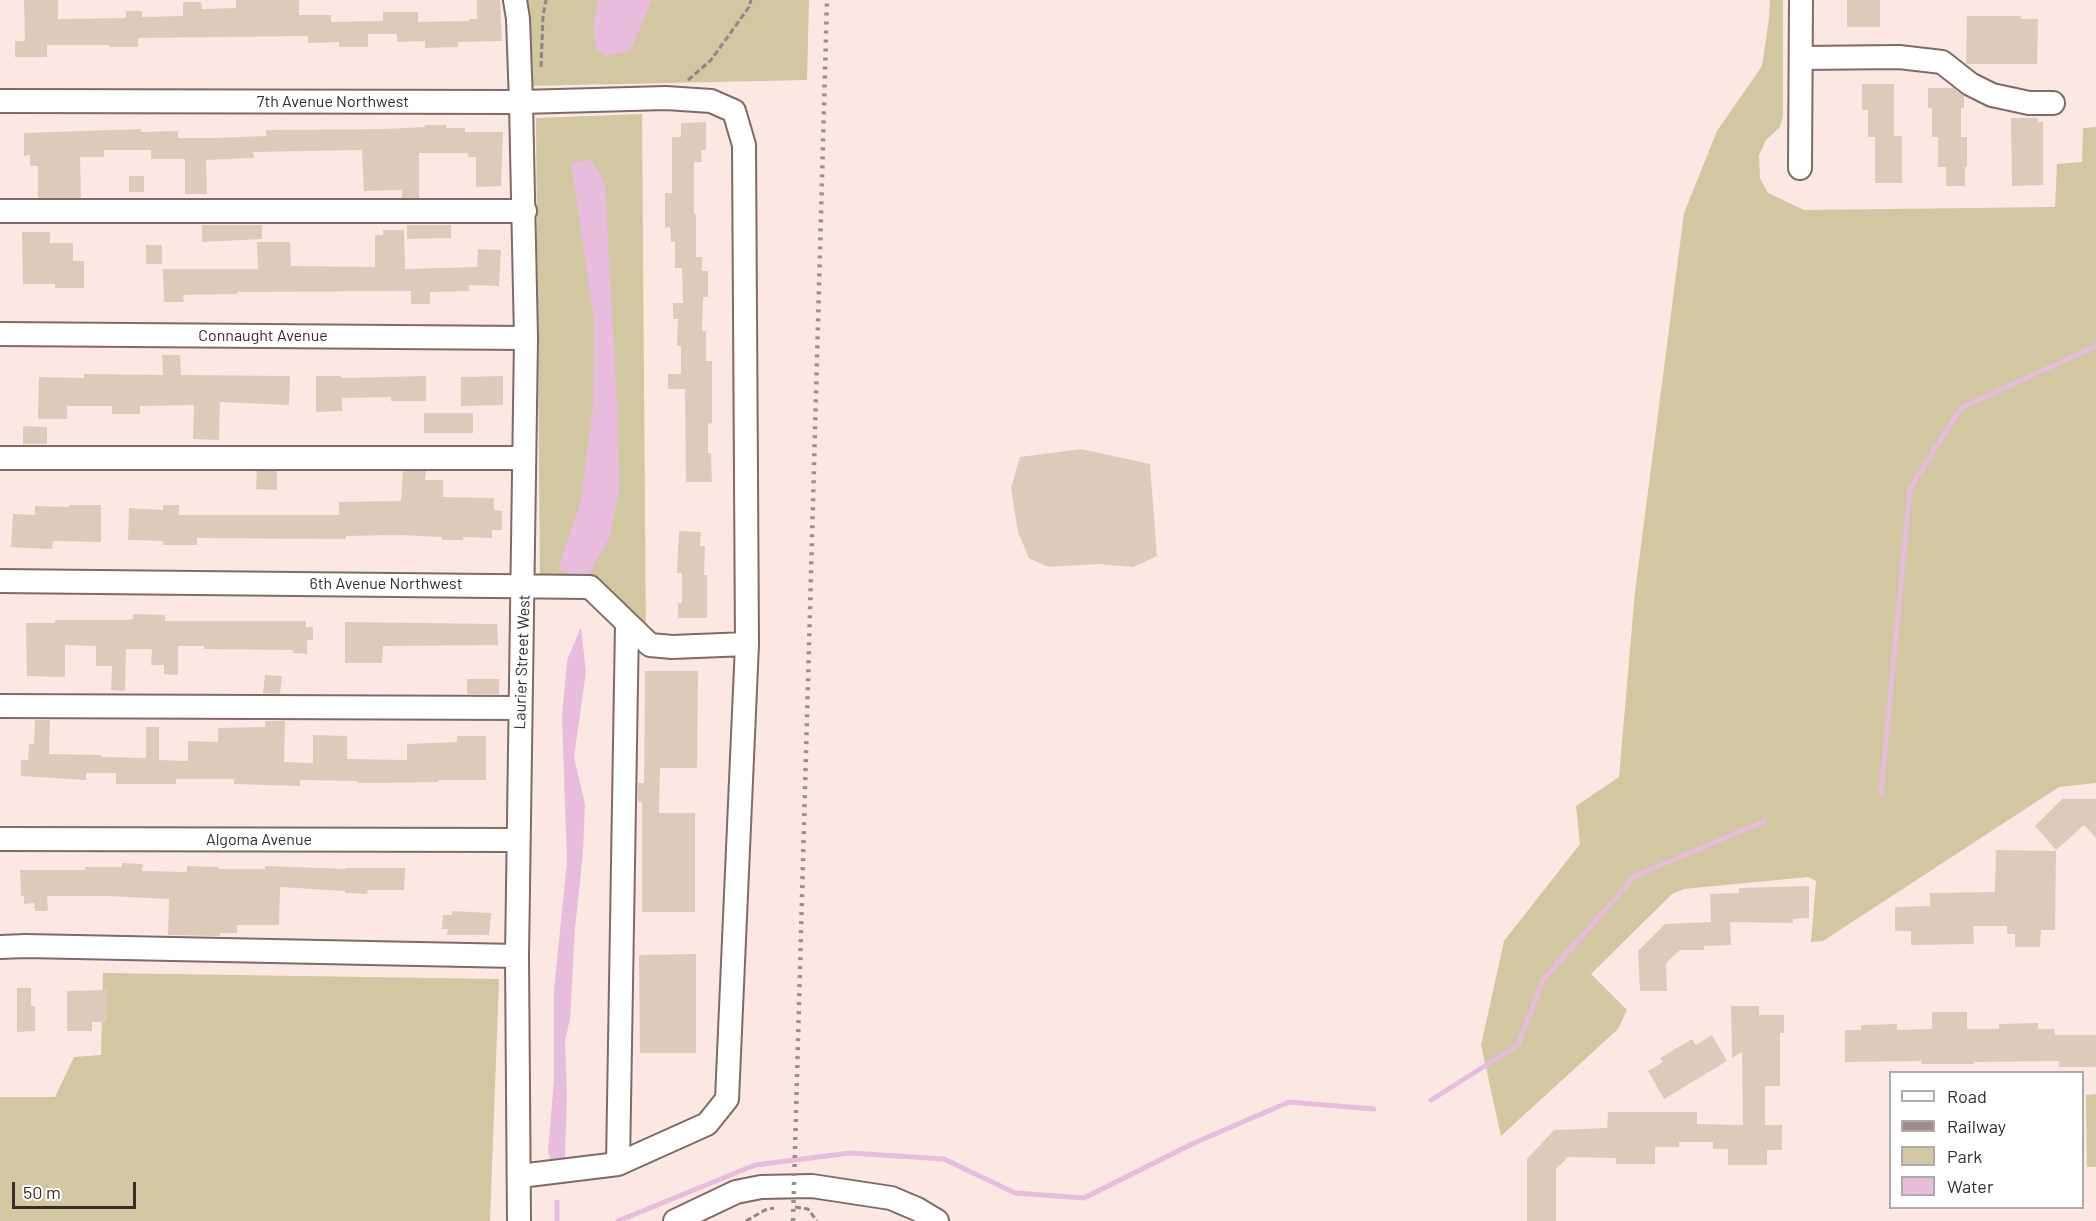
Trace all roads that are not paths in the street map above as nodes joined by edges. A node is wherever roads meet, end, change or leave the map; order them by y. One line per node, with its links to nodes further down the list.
1 (515, 0): 5 (street, Laurier Street West)
2 (1801, 0): 3 (street)
3 (1801, 58): 6 (street); 7 (street)
4 (0, 101): 5 (street, 7th Avenue Northwest)
5 (521, 102): 9 (street, Laurier Street West); 17 (street, 7th Avenue Northwest)
6 (2053, 102)
7 (1800, 168)
8 (0, 211): 9 (street)
9 (525, 211): 11 (street, Laurier Street West)
10 (0, 334): 11 (street, Connaught Avenue)
11 (526, 338): 13 (street, Laurier Street West)
12 (0, 458): 13 (street)
13 (524, 458): 15 (street, Laurier Street West)
14 (0, 581): 15 (street, 6th Avenue Northwest)
15 (524, 585): 16 (street, 6th Avenue Northwest); 19 (street, Laurier Street West)
16 (627, 624): 17 (street, 6th Avenue Northwest); 24 (street)
17 (747, 644): 24 (street)
18 (0, 706): 19 (street)
19 (520, 708): 21 (street, Laurier Street West)
20 (0, 839): 21 (street, Algoma Avenue)
21 (518, 840): 23 (street, Laurier Street West)
22 (0, 947): 23 (street)
23 (517, 956): 25 (street, Laurier Street West)
24 (618, 1164): 25 (street)
25 (520, 1176): 26 (street, Laurier Street West)
26 (519, 1221)
27 (675, 1221): 28 (street)
28 (936, 1221)

